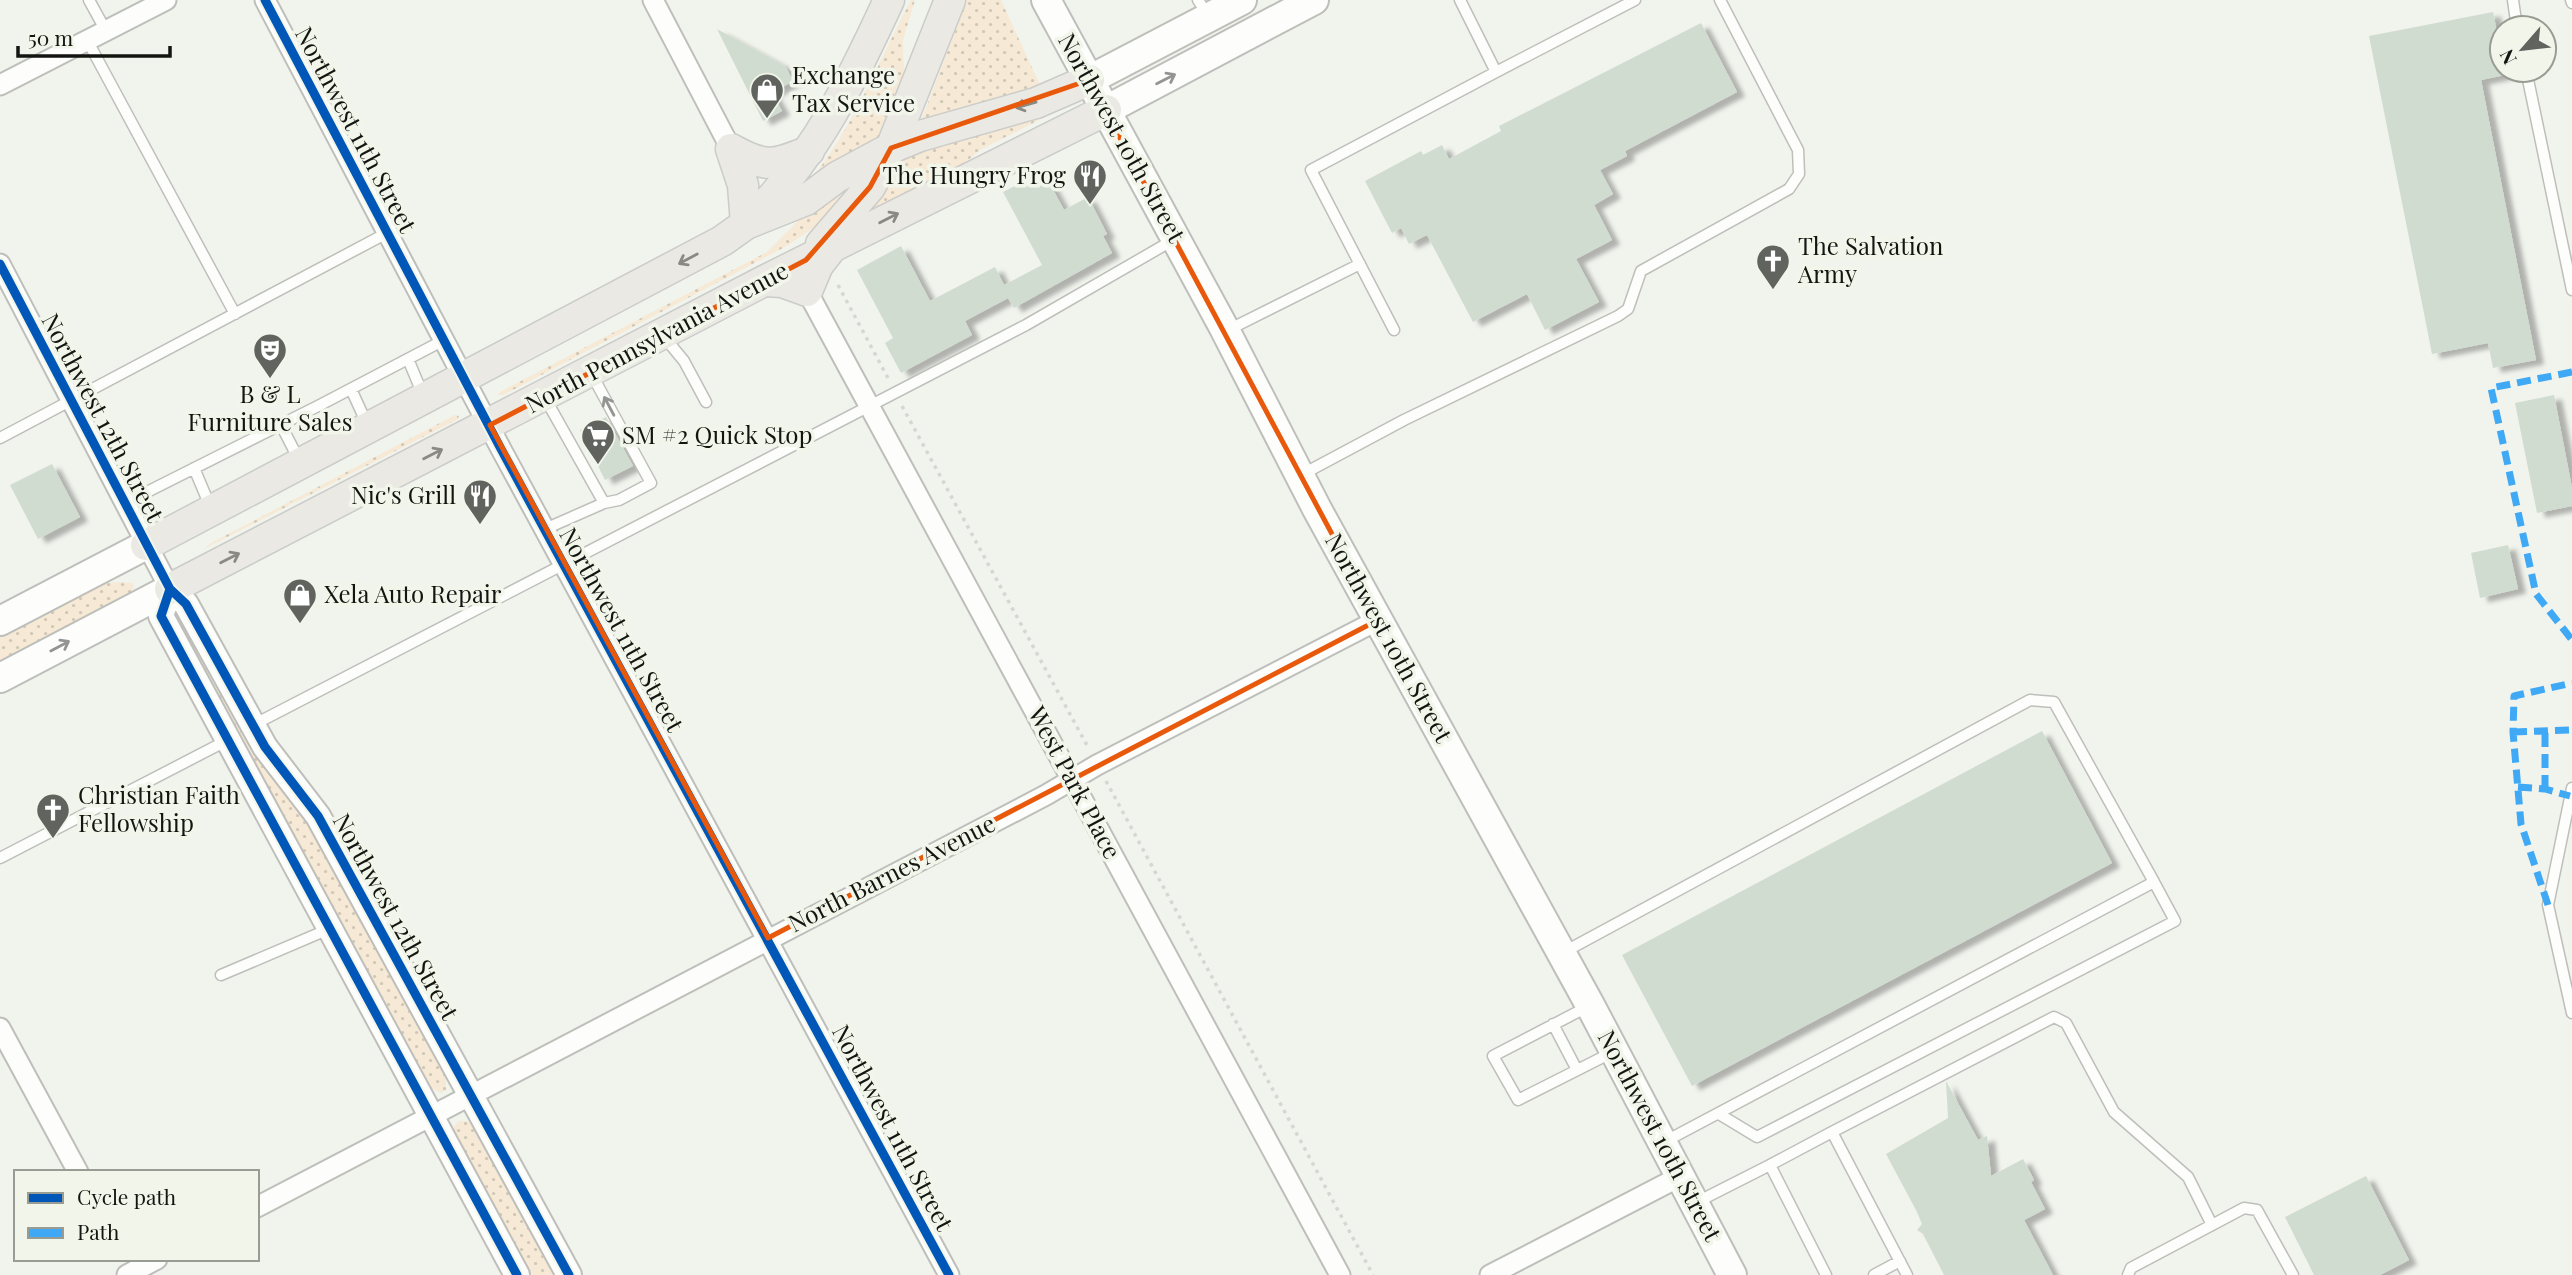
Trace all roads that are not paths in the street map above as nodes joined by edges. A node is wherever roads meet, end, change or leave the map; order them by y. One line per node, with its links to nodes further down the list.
1 (89, 0): 14 (lane)
2 (166, 0): 14 (street)
3 (265, 0): 25 (street, Northwest 11th Street)
4 (653, 0): 22 (street)
5 (889, 0): 23 (main road)
6 (950, 0): 21 (main road)
7 (1046, 0): 17 (main road, Northwest 10th Street)
8 (1242, 0): 13 (main road)
9 (1314, 0): 20 (main road, North Pennsylvania Avenue, one-way to 9)
10 (1460, 0): 16 (lane)
11 (1635, 0): 16 (lane)
12 (1720, 0): 54 (lane)
13 (1203, 9): 17 (main road)
14 (106, 31): 15 (street)
15 (87, 40): 19 (street); 34 (lane)
16 (1496, 72): 30 (lane)
17 (1089, 80): 20 (main road, Northwest 10th Street); 21 (main road, one-way to 21)
18 (2529, 84): 32 (lane)
19 (0, 85)
20 (1106, 110): 26 (main road, Northwest 10th Street); 27 (main road, North Pennsylvania Avenue, one-way to 20)
21 (891, 148): 24 (main road); 28 (main road)
22 (731, 149): 23 (main road); 24 (main road)
23 (809, 150): 24 (main road)
24 (746, 224): 41 (main road, one-way to 41)
25 (387, 233): 34 (lane); 38 (street, Northwest 11th Street)
26 (1176, 239): 36 (main road, Northwest 10th Street); 47 (lane)
27 (833, 246): 28 (main road, North Pennsylvania Avenue); 33 (main road)
28 (806, 260): 31 (main road, North Pennsylvania Avenue)
29 (0, 264): 45 (street, Northwest 12th Street)
30 (1360, 264): 35 (lane); 36 (lane)
31 (764, 281): 33 (main road); 37 (main road, North Pennsylvania Avenue)
32 (2572, 290)
33 (807, 291): 47 (street, West Park Place)
34 (235, 314): 45 (lane)
35 (1394, 330)
36 (1226, 331): 54 (main road, Northwest 10th Street)
37 (662, 334): 40 (main road, North Pennsylvania Avenue); 46 (lane)
38 (443, 340): 39 (lane); 41 (street, Northwest 11th Street)
39 (408, 359): 42 (lane); 44 (lane)
40 (591, 372): 43 (main road, North Pennsylvania Avenue); 56 (lane, one-way to 40)
41 (463, 378): 44 (main road); 49 (street, Northwest 11th Street)
42 (351, 389): 48 (lane); 50 (lane)
43 (544, 396): 49 (main road, North Pennsylvania Avenue); 56 (lane)
44 (424, 398): 50 (main road)
45 (70, 401): 51 (lane); 55 (street, Northwest 12th Street)
46 (706, 402)
47 (870, 405): 60 (lane); 67 (street, West Park Place)
48 (281, 425): 52 (lane); 53 (lane)
49 (490, 425): 58 (street, Northwest 11th Street); 61 (main road, North Pennsylvania Avenue, one-way to 49)
50 (369, 427): 52 (main road)
51 (0, 438)
52 (300, 463): 57 (main road)
53 (194, 468): 55 (lane); 57 (lane)
54 (1300, 475): 62 (main road, Northwest 10th Street)
55 (125, 503): 59 (street, Northwest 12th Street)
56 (604, 503): 58 (lane)
57 (212, 510): 59 (main road)
58 (545, 530): 60 (street, Northwest 11th Street)
59 (146, 545): 61 (street, Northwest 12th Street); 63 (main road)
60 (564, 564): 65 (lane); 72 (street, Northwest 11th Street)
61 (170, 589): 64 (main road, North Pennsylvania Avenue, one-way to 61); 65 (street, Northwest 12th Street); 66 (street)
62 (1378, 620): 67 (street, North Barnes Avenue); 73 (main road, Northwest 10th Street)
63 (0, 621)
64 (0, 678)
65 (253, 725): 81 (street, Northwest 12th Street)
66 (228, 740): 69 (lane); 71 (street)
67 (1072, 780): 72 (street, North Barnes Avenue); 98 (street, West Park Place)
68 (2572, 788): 76 (lane)
69 (0, 858)
70 (2154, 882): 73 (lane); 82 (lane); 82 (lane)
71 (330, 929): 74 (lane); 83 (street)
72 (768, 938): 81 (street, North Barnes Avenue); 97 (street, Northwest 11th Street)
73 (1561, 954): 75 (main road, Northwest 10th Street)
74 (221, 975)
75 (1590, 1005): 77 (lane); 79 (main road, Northwest 10th Street)
76 (2572, 1013)
77 (1553, 1024): 80 (lane); 80 (lane)
78 (0, 1028): 87 (street)
79 (1614, 1052): 80 (lane); 85 (main road, Northwest 10th Street)
80 (1577, 1070)
81 (470, 1094): 83 (street, North Barnes Avenue); 96 (street, Northwest 12th Street)
82 (1719, 1114): 85 (lane)
83 (430, 1116): 90 (street, North Barnes Avenue); 95 (street)
84 (1832, 1132): 86 (lane); 91 (lane); 93 (lane)
85 (1663, 1142): 88 (main road, Northwest 10th Street)
86 (1770, 1165): 89 (lane); 101 (lane)
87 (77, 1170)
88 (1679, 1177): 89 (main road, Northwest 10th Street); 99 (street)
89 (1693, 1204): 100 (main road, Northwest 10th Street)
90 (259, 1206)
91 (2212, 1225): 104 (lane); 105 (lane)
92 (152, 1261): 94 (street)
93 (1900, 1261): 102 (lane); 103 (lane)
94 (129, 1270)
95 (517, 1275)
96 (569, 1275)
97 (949, 1275)
98 (1340, 1275)
99 (1490, 1275)
100 (1732, 1275)
101 (1826, 1275)
102 (1874, 1275)
103 (1907, 1275)
104 (2128, 1275)
105 (2292, 1275)

